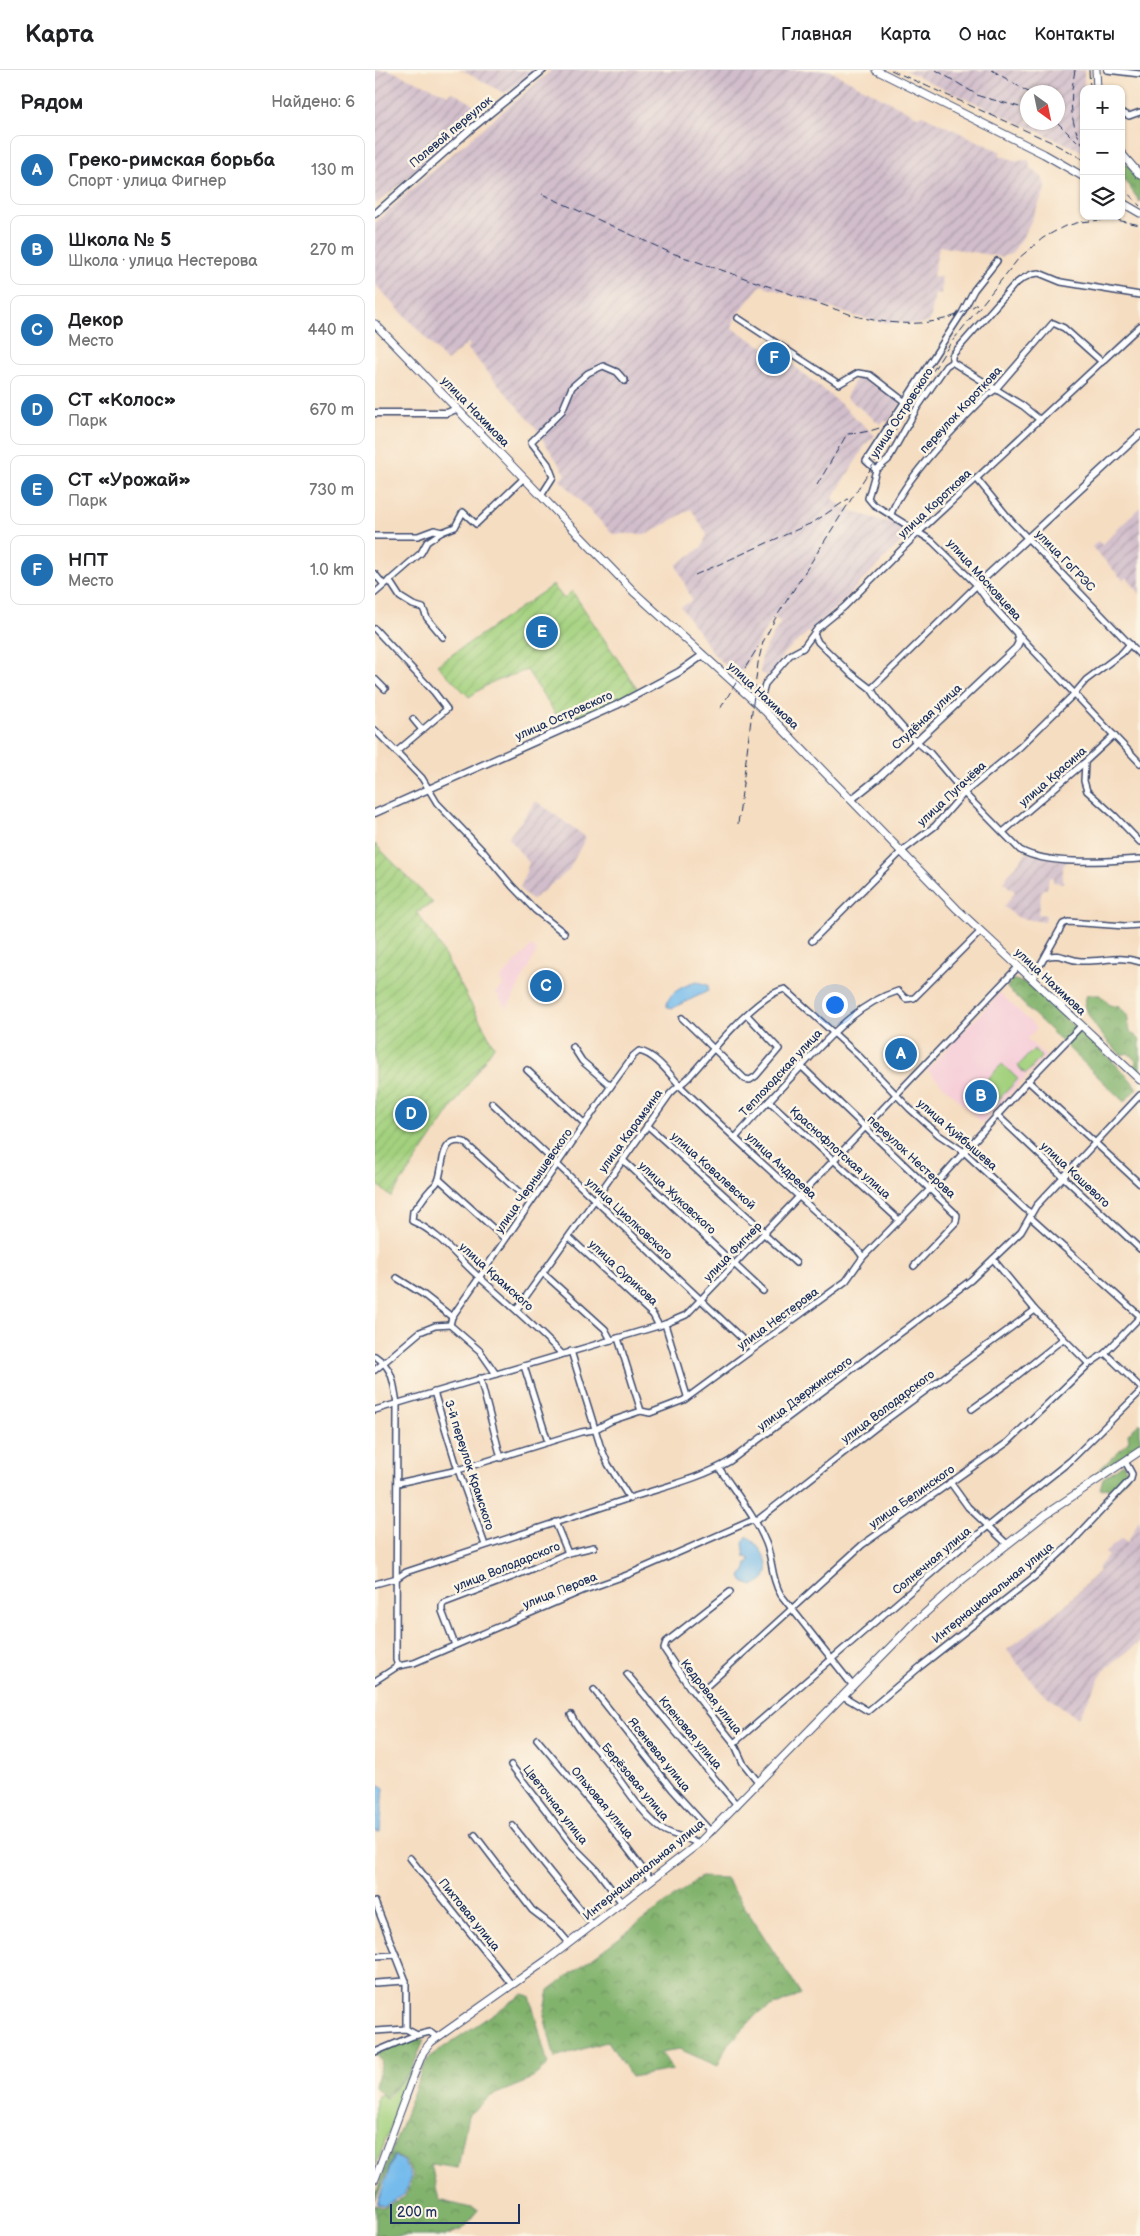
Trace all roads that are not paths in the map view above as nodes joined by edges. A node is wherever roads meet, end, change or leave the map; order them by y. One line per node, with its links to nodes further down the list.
1 (543, 70): 14 (street, Полевой переулок)
2 (876, 70): 10 (main road)
3 (1096, 70): 6 (main road)
4 (1107, 70): 5 (street)
5 (1140, 74)
6 (1097, 85)
7 (1140, 112): 8 (street)
8 (1125, 114)
9 (1125, 158): 11 (main road)
10 (1082, 175)
11 (1140, 175)
12 (1125, 204): 13 (main road)
13 (1140, 213)
14 (375, 214)
15 (997, 261): 24 (street)
16 (1140, 295): 20 (street, улица Островского)
17 (738, 318): 24 (street)
18 (375, 324): 25 (main road, улица Нахимова)
19 (1140, 326): 21 (street, улица Короткова)
20 (953, 362): 23 (street); 29 (street, улица Островского)
21 (1102, 362): 23 (street, переулок Короткова); 27 (street, улица Короткова)
22 (625, 381): 32 (street)
23 (995, 390): 27 (street); 34 (street, переулок Короткова)
24 (905, 402): 29 (street)
25 (456, 410): 26 (street); 30 (main road, улица Нахимова)
26 (375, 413)
27 (1040, 420): 31 (street, улица Короткова)
28 (1140, 434): 38 (street)
29 (876, 470): 33 (street, улица Островского)
30 (523, 479): 32 (main road, улица Нахимова); 36 (street)
31 (977, 479): 35 (street, улица Короткова); 38 (street, улица ГоГРЭС)
32 (541, 496): 51 (main road, улица Нахимова)
33 (868, 498): 34 (street, улица Московцева)
34 (891, 514): 35 (street, улица Московцева)
35 (919, 531): 42 (street, улица Московцева); 46 (street, улица Короткова)
36 (442, 532): 37 (street); 40 (street)
37 (375, 536)
38 (1029, 538): 42 (street); 48 (street, улица ГоГРЭС)
39 (375, 574): 41 (street)
40 (389, 580): 41 (street); 47 (street)
41 (384, 584): 43 (street)
42 (977, 585): 45 (street, улица Московцева); 55 (street)
43 (375, 593)
44 (375, 629): 60 (street)
45 (1017, 633): 49 (street); 50 (street, улица Московцева)
46 (814, 634): 55 (street); 57 (street, улица Короткова)
47 (443, 638)
48 (1130, 644): 52 (street, улица ГоГРЭС); 56 (street, улица Пугачёва)
49 (1016, 648): 50 (street); 62 (street, Студёная улица)
50 (1032, 648): 56 (street, улица Московцева)
51 (703, 655): 57 (main road, улица Нахимова); 66 (street, улица Островского)
52 (1140, 655)
53 (375, 679): 54 (street)
54 (385, 689)
55 (871, 689): 62 (street)
56 (1075, 693): 61 (street, улица Московцева); 67 (street, улица Пугачёва)
57 (759, 705): 68 (main road, улица Нахимова)
58 (413, 719): 60 (street)
59 (375, 730): 63 (street)
60 (422, 730): 63 (street)
61 (1114, 735): 64 (street, улица Красина); 65 (street, улица Московцева)
62 (917, 742): 67 (street); 68 (street, Студёная улица)
63 (396, 752): 66 (street)
64 (1085, 762): 70 (street, улица Красина); 71 (street)
65 (1140, 763)
66 (429, 788): 69 (street, улица Островского); 76 (street)
67 (964, 793): 70 (street); 72 (street, улица Пугачёва)
68 (852, 800): 72 (main road, улица Нахимова)
69 (375, 813)
70 (1003, 832): 73 (street)
71 (1140, 842)
72 (902, 851): 75 (main road, улица Нахимова); 77 (street, улица Пугачёва)
73 (1140, 859)
74 (1140, 925): 78 (street)
75 (981, 932): 80 (main road, улица Нахимова); 86 (street, Теплоходская улица)
76 (564, 933)
77 (812, 940)
78 (1045, 957): 79 (street); 81 (street)
79 (1140, 962)
80 (1018, 967): 81 (main road, улица Нахимова); 96 (street, улица Фигнер)
81 (1032, 980): 85 (main road, улица Нахимова)
82 (785, 989): 83 (street, улица Карамзина); 86 (street, улица Куйбышева)
83 (747, 1015): 88 (street, улица Карамзина); 88 (street)
84 (682, 1018): 88 (street)
85 (1081, 1026): 92 (main road, улица Нахимова); 93 (street, улица Нестерова)
86 (833, 1033): 90 (street, Теплоходская улица); 96 (street, улица Куйбышева)
87 (573, 1047): 95 (street)
88 (714, 1050): 94 (street, улица Карамзина)
89 (639, 1051): 94 (street, улица Андреева); 95 (street, улица Чернышевского)
90 (801, 1066): 98 (street, Теплоходская улица); 103 (street, переулок Нестерова)
91 (527, 1070): 101 (street)
92 (1140, 1080)
93 (1028, 1081): 100 (street, улица Нестерова); 105 (street)
94 (680, 1085): 102 (street, улица Карамзина); 104 (street, улица Андреева)
95 (611, 1086): 101 (street, улица Чернышевского)
96 (896, 1093): 103 (street, улица Фигнер); 106 (street, улица Куйбышева)
97 (1140, 1095): 105 (street, улица Дзержинского)
98 (769, 1101): 104 (street, Теплоходская улица); 108 (street, Краснофлотская улица)
99 (492, 1103): 109 (street, улица Циолковского)
100 (997, 1115): 106 (street, улица Нестерова); 110 (street, улица Кошевого)
101 (585, 1124): 109 (street, улица Чернышевского)
102 (647, 1124): 107 (street, улица Карамзина); 119 (street, улица Ковалевской)
103 (865, 1127): 108 (street, улица Фигнер); 113 (street, переулок Нестерова)
104 (735, 1137): 114 (street, улица Андреева)
105 (1095, 1142): 110 (street, улица Дзержинского); 112 (street)
106 (963, 1151): 113 (street, улица Нестерова); 117 (street, улица Куйбышева)
107 (623, 1160): 115 (street, улица Карамзина); 126 (street, улица Жуковского)
108 (833, 1162): 114 (street, улица Фигнер); 118 (street, Краснофлотская улица)
109 (557, 1166): 115 (street, улица Циолковского); 116 (street, улица Чернышевского)
110 (1063, 1176): 117 (street, улица Дзержинского); 122 (street, улица Кошевого)
111 (439, 1179): 116 (street); 121 (street); 129 (street, улица Крамского)
112 (1140, 1184)
113 (930, 1188): 118 (street, улица Нестерова); 127 (street, переулок Нестерова)
114 (799, 1197): 119 (street, улица Фигнер); 123 (street, улица Андреева)
115 (595, 1200): 120 (street, улица Карамзина); 132 (street, улица Циолковского)
116 (531, 1202): 121 (street, улица Чернышевского)
117 (1031, 1215): 124 (street, улица Дзержинского); 136 (street, улица Куйбышева)
118 (899, 1220): 123 (street, улица Нестерова)
119 (765, 1234): 125 (street, улица Ковалевской); 126 (street, улица Фигнер)
120 (569, 1237): 128 (street, улица Карамзина); 138 (street, улица Сурикова)
121 (505, 1239): 129 (street, улица Чернышевского)
122 (1140, 1249)
123 (863, 1257): 142 (street, улица Нестерова)
124 (993, 1259): 134 (street); 166 (street, улица Дзержинского)
125 (797, 1263)
126 (735, 1266): 131 (street, улица Жуковского); 132 (street, улица Фигнер)
127 (914, 1266)
128 (543, 1273): 133 (street, улица Карамзина); 141 (street)
129 (479, 1277): 133 (street, улица Крамского); 135 (street, улица Чернышевского)
130 (397, 1278): 135 (street)
131 (763, 1291)
132 (702, 1300): 138 (street, улица Фигнер); 142 (street, улица Циолковского)
133 (517, 1309): 145 (street, улица Крамского)
134 (1035, 1310): 140 (street); 171 (street, улица Володарского)
135 (452, 1317): 137 (street, улица Чернышевского)
136 (1140, 1317): 144 (street, улица Белинского)
137 (450, 1325): 147 (street); 151 (street)
138 (662, 1325): 139 (street, улица Фигнер); 156 (street, улица Сурикова)
139 (618, 1338): 141 (street, улица Фигнер); 160 (street)
140 (1063, 1339): 148 (street); 158 (street)
141 (611, 1340): 143 (street, улица Фигнер)
142 (753, 1349): 156 (street, улица Нестерова)
143 (571, 1351): 145 (street, улица Фигнер); 161 (street)
144 (1105, 1353): 148 (street, улица Белинского); 153 (street)
145 (562, 1354): 149 (street, улица Фигнер)
146 (375, 1356): 147 (street)
147 (385, 1361): 150 (street); 157 (street)
148 (1089, 1364): 168 (street, улица Белинского)
149 (524, 1366): 151 (street, улица Фигнер); 162 (street)
150 (375, 1370)
151 (496, 1374): 152 (street, улица Фигнер)
152 (480, 1378): 154 (street, улица Фигнер); 164 (street)
153 (1140, 1387)
154 (434, 1392): 157 (street, улица Фигнер); 167 (street, 3-й переулок Крамского)
155 (1140, 1392): 173 (street, Солнечная улица)
156 (687, 1396): 160 (street, улица Нестерова)
157 (397, 1404): 159 (street, улица Фигнер); 169 (street)
158 (971, 1409)
159 (375, 1410)
160 (641, 1411): 161 (street, улица Нестерова)
161 (594, 1430): 162 (street, улица Нестерова); 170 (street)
162 (548, 1442): 164 (street, улица Нестерова)
163 (1140, 1451): 165 (main road, Интернациональная улица)
164 (501, 1458): 167 (street, улица Нестерова)
165 (1125, 1461): 174 (main road, Интернациональная улица); 190 (street, Интернациональная улица)
166 (719, 1468): 170 (street, улица Дзержинского); 171 (street)
167 (458, 1470): 169 (street, улица Нестерова); 175 (street, 3-й переулок Крамского)
168 (950, 1482): 173 (street); 181 (street, улица Белинского)
169 (398, 1483): 178 (street)
170 (630, 1499): 172 (street, улица Дзержинского)
171 (754, 1521): 181 (street); 182 (street, улица Перова)
172 (555, 1522): 175 (street, улица Дзержинского); 177 (street)
173 (990, 1526): 174 (street); 183 (street, Солнечная улица)
174 (1007, 1544): 187 (main road, Интернациональная улица)
175 (485, 1545): 178 (street, улица Дзержинского)
176 (594, 1547): 177 (street, улица Володарского)
177 (569, 1553): 182 (street, улица Володарского)
178 (397, 1578): 179 (street, улица Дзержинского); 184 (street)
179 (375, 1584)
180 (730, 1592): 189 (street, Кедровая улица)
181 (791, 1610): 183 (street); 189 (street, улица Белинского)
182 (455, 1645): 184 (street, улица Перова)
183 (831, 1660): 187 (street); 193 (street, Солнечная улица)
184 (398, 1666): 186 (street, улица Перова)
185 (627, 1674): 196 (street, Кленовая улица)
186 (375, 1681)
187 (853, 1686): 190 (main road, Интернациональная улица)
188 (594, 1690): 198 (street, Ясеневая улица)
189 (697, 1695): 193 (street, Кедровая улица)
190 (843, 1696): 195 (main road, Интернациональная улица)
191 (571, 1715): 200 (street, Берёзовая улица)
192 (537, 1739): 202 (street, Ольховая улица)
193 (734, 1743): 195 (street, Кедровая улица)
194 (511, 1766): 204 (street, Цветочная улица)
195 (759, 1783): 196 (main road, Интернациональная улица)
196 (737, 1805): 198 (main road, Интернациональная улица)
197 (513, 1826): 207 (street)
198 (711, 1832): 200 (main road, Интернациональная улица)
199 (475, 1835): 208 (street)
200 (698, 1844): 202 (main road, Интернациональная улица)
201 (410, 1858): 213 (street, Пихтовая улица)
202 (651, 1880): 204 (main road, Интернациональная улица)
203 (375, 1902): 205 (street)
204 (622, 1903): 207 (main road, Интернациональная улица)
205 (382, 1919): 206 (street); 209 (street)
206 (375, 1920)
207 (593, 1925): 208 (main road, Интернациональная улица)
208 (569, 1943): 213 (main road, Интернациональная улица)
209 (396, 1955): 210 (street); 211 (street)
210 (375, 1956)
211 (406, 1981): 212 (street); 214 (street)
212 (375, 1983)
213 (512, 1985): 217 (main road, Интернациональная улица)
214 (406, 2028): 215 (street); 216 (street)
215 (375, 2031)
216 (418, 2035): 217 (street); 218 (street)
217 (437, 2037): 219 (main road, Интернациональная улица)
218 (375, 2052)
219 (375, 2179)

